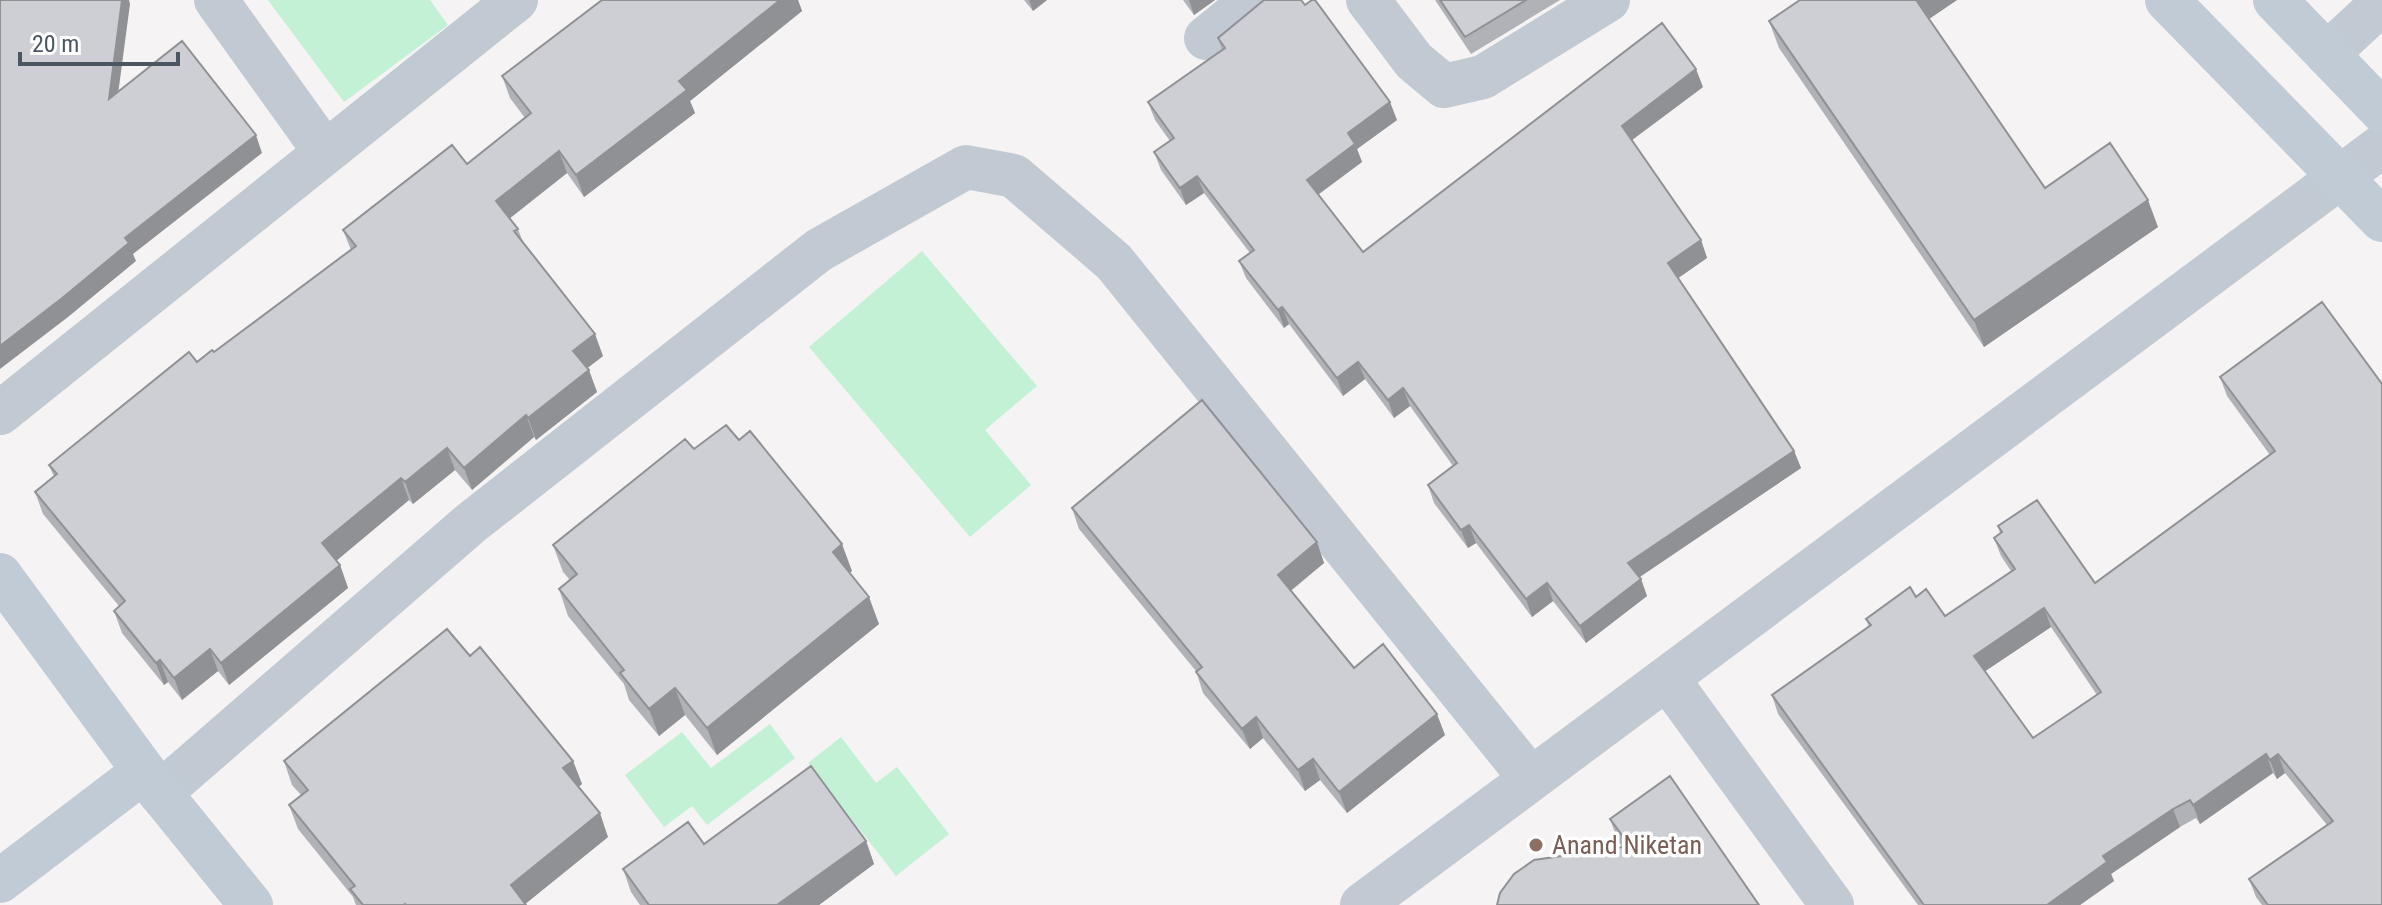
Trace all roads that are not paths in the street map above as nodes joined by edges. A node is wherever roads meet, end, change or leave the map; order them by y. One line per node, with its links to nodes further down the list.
1 (216, 0): 13 (street)
2 (516, 0): 13 (street)
3 (1253, 0): 9 (street)
4 (1368, 0): 5 (street)
5 (1608, 0)
6 (2167, 0): 14 (street)
7 (2275, 0): 10 (street)
8 (2382, 3): 10 (street)
9 (1206, 38)
10 (2327, 54): 11 (street)
11 (2382, 111)
12 (2382, 146): 14 (street)
13 (325, 152): 16 (street)
14 (2340, 177): 15 (street); 18 (street)
15 (2382, 220)
16 (0, 413)
17 (0, 575): 20 (street)
18 (1667, 678): 19 (street); 24 (street)
19 (1531, 779): 20 (street); 23 (street)
20 (160, 793): 21 (street); 22 (street)
21 (0, 881)
22 (251, 905)
23 (1362, 905)
24 (1832, 905)

